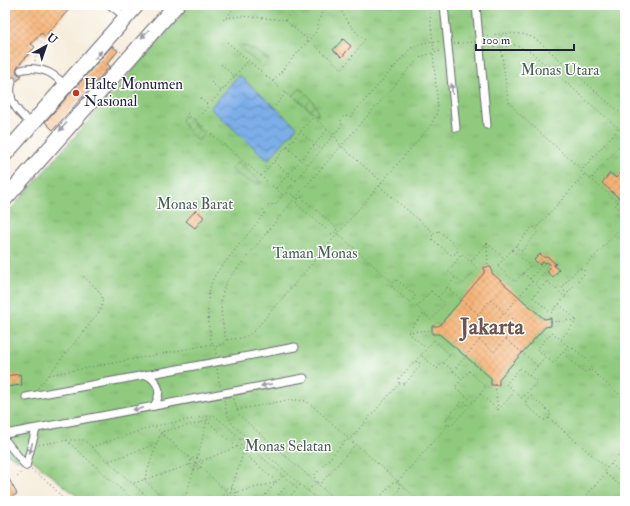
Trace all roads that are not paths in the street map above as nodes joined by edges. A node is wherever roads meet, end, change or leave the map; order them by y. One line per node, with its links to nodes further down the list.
1 (110, 5): 8 (street)
2 (133, 5): 8 (main road)
3 (142, 5): 16 (street, one-way to 3)
4 (171, 5): 17 (street, one-way to 17)
5 (180, 5): 18 (main road)
6 (444, 5): 14 (street, one-way to 6)
7 (476, 5): 13 (street)
8 (124, 16): 11 (main road)
9 (21, 70): 11 (street)
10 (12, 81): 12 (street)
11 (63, 83): 12 (main road)
12 (29, 122): 15 (main road)
13 (487, 125)
14 (456, 128)
15 (5, 150)
16 (5, 160)
17 (5, 192)
18 (5, 203)
19 (295, 347): 20 (street)
20 (147, 375): 22 (street); 23 (street)
21 (304, 378): 23 (street, one-way to 23)
22 (29, 396)
23 (154, 406): 24 (street, one-way to 24)
24 (36, 429): 25 (street); 26 (street, one-way to 26)
25 (5, 434)
26 (5, 440)

